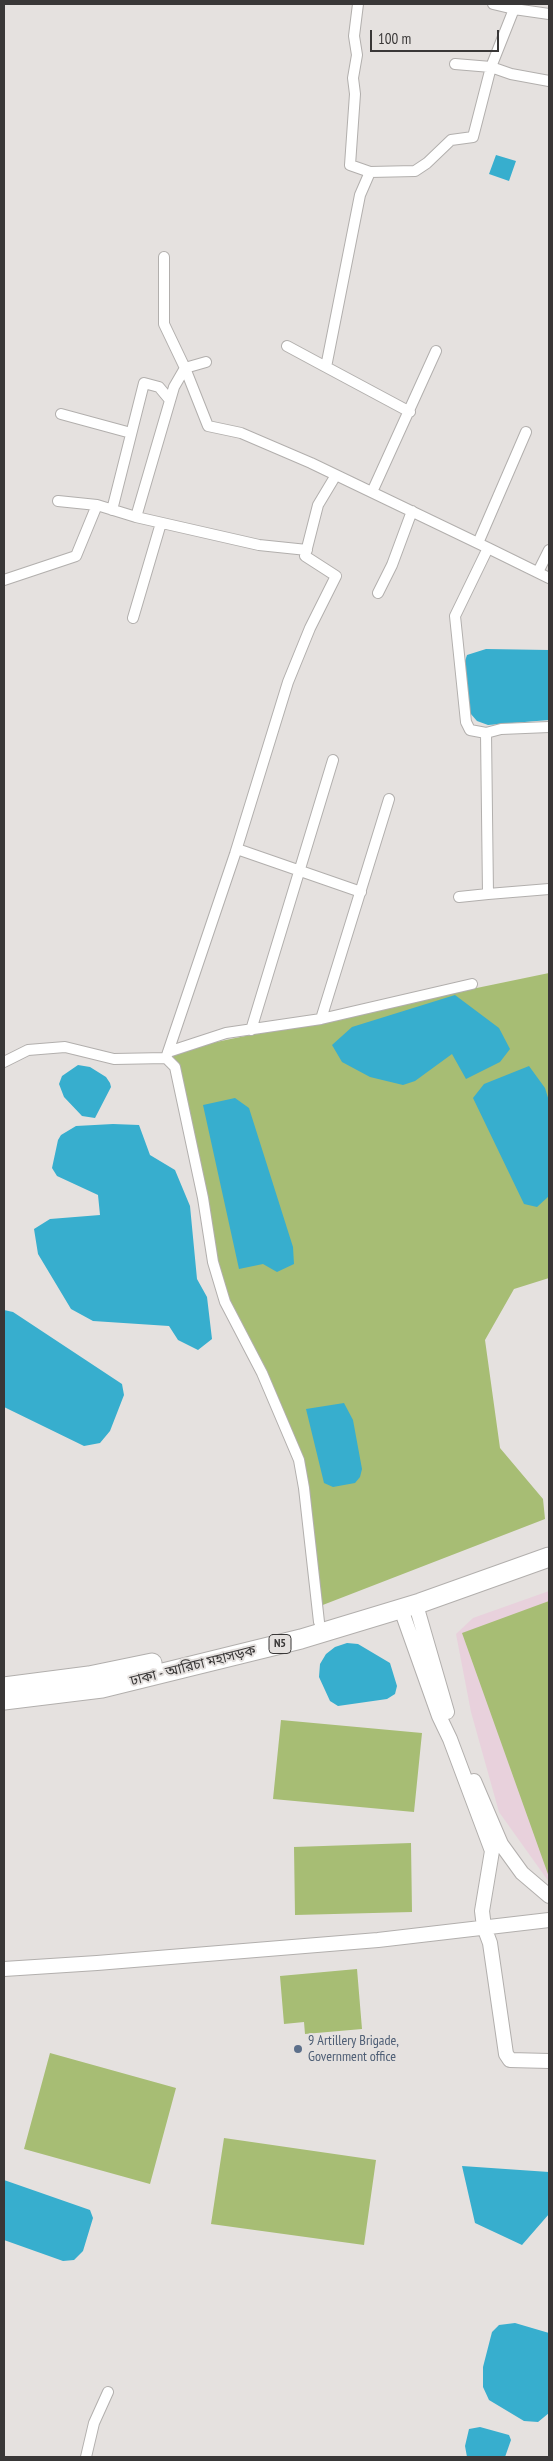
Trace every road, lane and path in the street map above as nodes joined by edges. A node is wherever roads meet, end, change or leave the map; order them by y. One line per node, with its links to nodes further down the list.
1 (358, 4): 8 (street)
2 (493, 4): 3 (street)
3 (515, 6): 4 (street); 6 (street)
4 (549, 14)
5 (455, 64): 6 (street)
6 (491, 67): 7 (street); 8 (street)
7 (549, 81)
8 (370, 172): 14 (street)
9 (164, 257): 13 (street)
10 (287, 346): 14 (street)
11 (436, 352): 16 (street)
12 (206, 362): 13 (street)
13 (185, 368): 15 (street); 20 (street)
14 (326, 368): 16 (street)
15 (169, 399): 19 (street); 26 (street)
16 (410, 412): 21 (street)
17 (61, 414): 19 (street)
18 (526, 432): 28 (street)
19 (131, 433): 24 (street)
20 (336, 475): 21 (street); 30 (street)
21 (372, 492): 25 (street)
22 (58, 501): 23 (street)
23 (96, 505): 24 (street); 34 (street)
24 (112, 510): 26 (street)
25 (412, 511): 28 (street); 35 (street)
26 (136, 517): 27 (street)
27 (161, 523): 30 (street); 36 (street)
28 (478, 543): 29 (street)
29 (488, 548): 32 (street); 38 (street)
30 (307, 550): 41 (street)
31 (549, 550): 32 (street)
32 (538, 572): 33 (street)
33 (549, 578)
34 (4, 580)
35 (378, 593)
36 (133, 618)
37 (549, 727): 38 (street)
38 (486, 733): 45 (street)
39 (333, 760): 42 (street)
40 (389, 799): 44 (street)
41 (237, 849): 42 (street); 50 (street)
42 (299, 870): 44 (street); 49 (street)
43 (549, 889): 45 (street)
44 (361, 892): 48 (street)
45 (488, 894): 46 (street)
46 (459, 897)
47 (472, 984): 48 (street)
48 (321, 1019): 49 (street)
49 (251, 1030): 50 (street)
50 (167, 1055): 51 (street); 55 (street)
51 (4, 1062)
52 (549, 1548): 55 (highway, N5)
53 (549, 1557): 54 (highway, ঢাকা - আরিচা মহাসড়ক / N5)
54 (408, 1607): 57 (highway, ঢাকা - আরিচা মহাসড়ক / N5); 58 (street); 60 (street)
55 (319, 1622): 56 (highway, N5)
56 (4, 1687)
57 (4, 1700)
58 (549, 1896)
59 (549, 1920): 60 (street)
60 (484, 1928): 61 (street); 62 (street)
61 (4, 1969)
62 (549, 2061)
63 (108, 2392): 64 (street)
64 (86, 2457)

